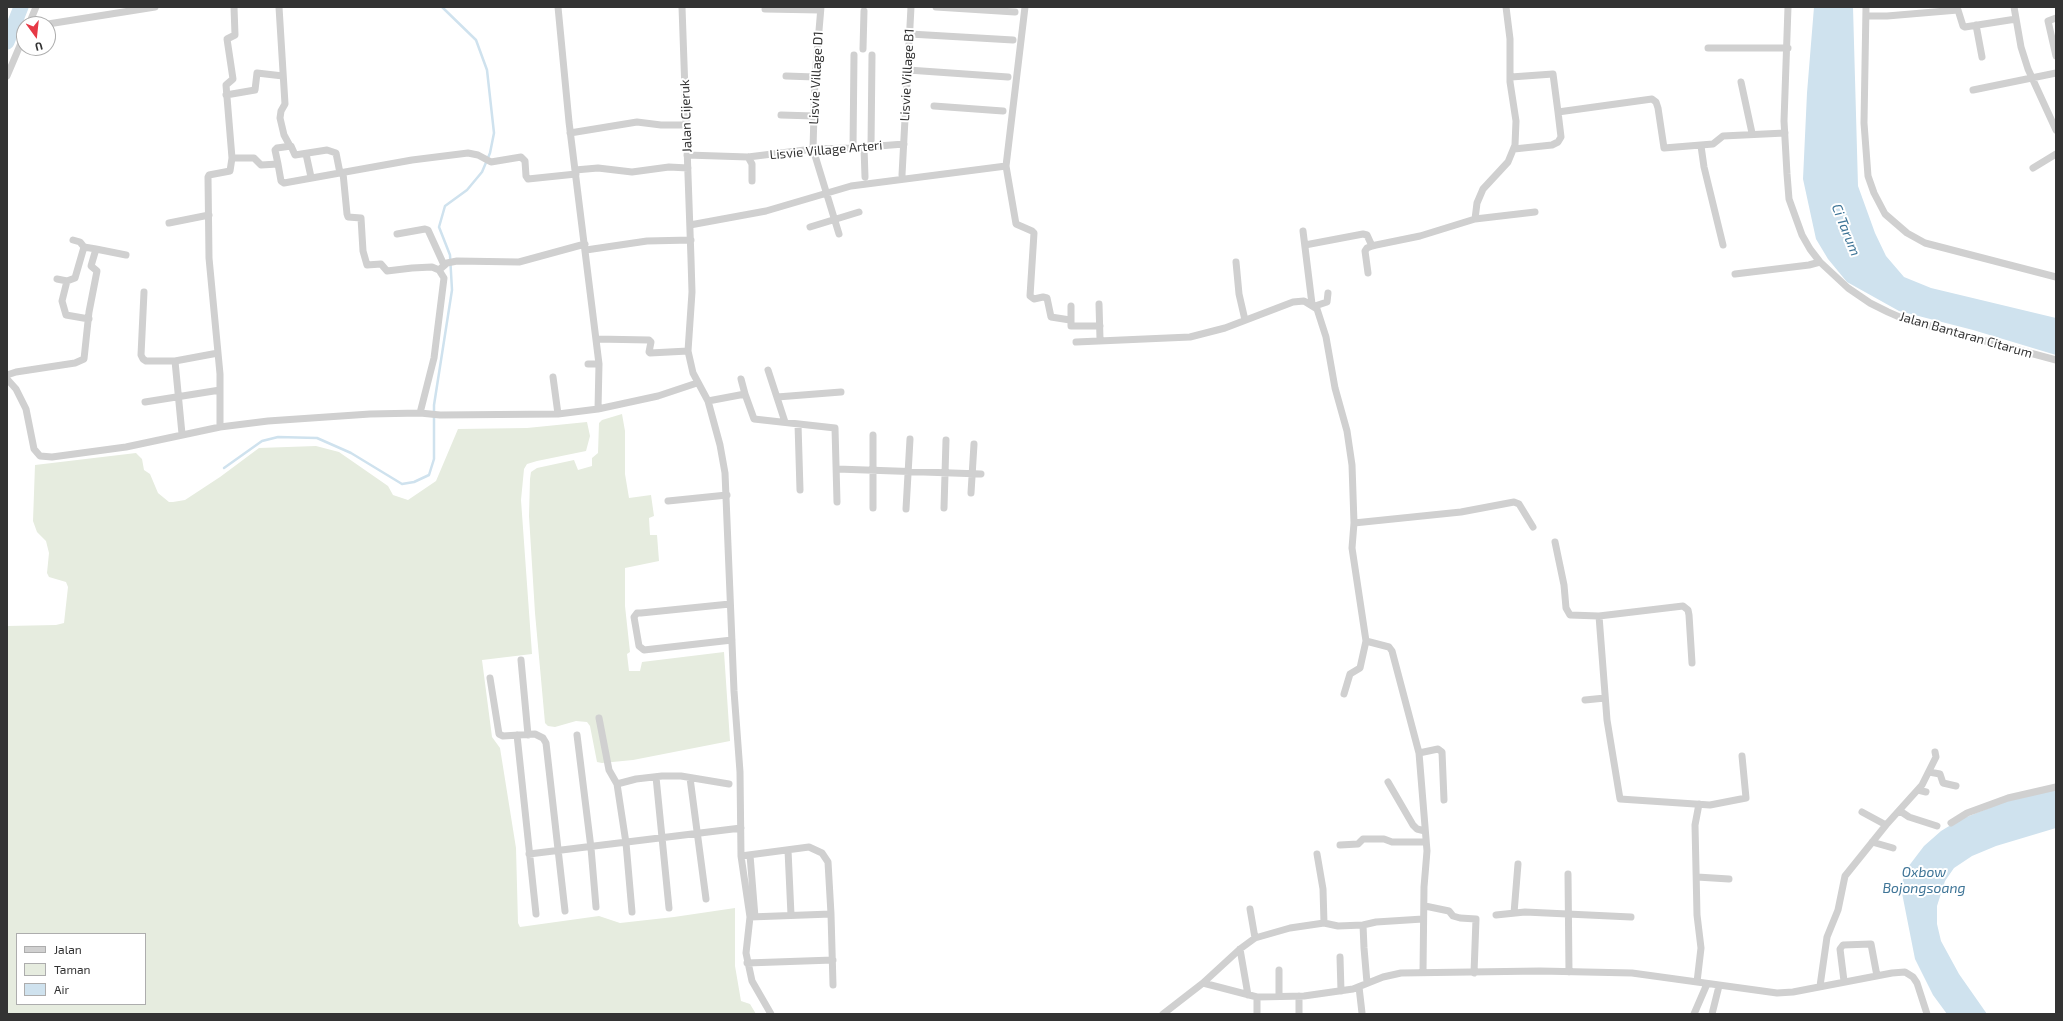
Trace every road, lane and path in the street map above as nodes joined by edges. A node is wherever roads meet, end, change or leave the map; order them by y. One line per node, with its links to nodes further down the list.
1 (153, 7): 14 (street)
2 (234, 7): 45 (street)
3 (279, 7): 37 (street)
4 (558, 7): 53 (street)
5 (682, 7): 51 (street, Jalan Cijeruk)
6 (911, 7): 24 (street, Lisvie Village B1)
7 (936, 7): 18 (street)
8 (1025, 7): 69 (street)
9 (1506, 7): 41 (street)
10 (1788, 7): 27 (street, Jalan Bantaran Citarum)
11 (1866, 7): 19 (street)
12 (2015, 7): 21 (street)
13 (820, 8): 15 (street); 39 (street, Lisvie Village D1)
14 (129, 9): 22 (street)
15 (765, 9)
16 (1943, 9): 19 (street); 23 (street)
17 (864, 11): 28 (street)
18 (1015, 12)
19 (1866, 16): 104 (street)
20 (2056, 18): 32 (street)
21 (2016, 19): 23 (street); 42 (street)
22 (56, 23)
23 (1976, 25): 33 (street)
24 (910, 34): 25 (street); 34 (street, Lisvie Village B1)
25 (1013, 40)
26 (1708, 48): 27 (street)
27 (1788, 48): 55 (street, Jalan Bantaran Citarum)
28 (864, 49)
29 (16, 55): 36 (street)
30 (854, 55): 60 (street)
31 (872, 55): 59 (street)
32 (2056, 56)
33 (1982, 57)
34 (908, 70): 40 (street); 56 (street, Lisvie Village B1)
35 (2056, 73): 42 (street)
36 (7, 76)
37 (283, 76): 45 (street); 57 (street)
38 (786, 76): 39 (street)
39 (815, 77): 50 (street, Lisvie Village D1)
40 (1008, 77)
41 (1511, 77): 48 (street); 62 (street)
42 (2031, 79): 44 (street); 52 (street)
43 (1741, 82): 54 (street)
44 (1973, 90)
45 (226, 95): 67 (street)
46 (934, 106): 47 (street)
47 (1003, 111)
48 (1558, 112): 58 (street); 62 (street)
49 (781, 115): 50 (street)
50 (814, 116): 61 (street, Lisvie Village D1)
51 (687, 125): 53 (street); 65 (street, Jalan Cijeruk)
52 (2056, 130)
53 (570, 133): 72 (street)
54 (1752, 133): 55 (street); 58 (street)
55 (1785, 133): 100 (street, Jalan Bantaran Citarum)
56 (904, 144): 59 (street, Lisvie Village Arteri); 74 (street, Lisvie Village B1)
57 (290, 146): 63 (street); 68 (street)
58 (1701, 146): 92 (street)
59 (868, 147): 60 (street, Lisvie Village Arteri); 76 (street)
60 (853, 148): 61 (street, Lisvie Village Arteri)
61 (813, 149): 66 (street, Lisvie Village Arteri); 78 (street)
62 (1514, 149): 83 (street)
63 (306, 154): 73 (street); 75 (street)
64 (2056, 154): 71 (street)
65 (687, 155): 66 (street, Lisvie Village Arteri); 70 (street, Jalan Cijeruk)
66 (748, 157): 77 (street)
67 (232, 158): 68 (street); 81 (street)
68 (278, 164): 75 (street)
69 (1006, 166): 78 (street); 113 (street)
70 (688, 168): 72 (street); 85 (street, Jalan Cijeruk)
71 (2033, 168)
72 (575, 172): 73 (street); 96 (street)
73 (341, 173): 75 (street); 101 (street)
74 (902, 175)
75 (311, 177)
76 (865, 177)
77 (752, 181)
78 (828, 192): 82 (street); 85 (street)
79 (859, 212): 82 (street)
80 (1535, 212): 83 (street)
81 (209, 215): 84 (street); 120 (street)
82 (835, 219): 86 (street); 89 (street)
83 (1476, 219): 94 (street)
84 (169, 223)
85 (690, 224): 91 (street, Jalan Cijeruk)
86 (810, 227)
87 (1303, 230): 93 (street)
88 (397, 234): 101 (street)
89 (839, 234)
90 (73, 240): 95 (street)
91 (691, 240): 96 (street); 119 (street, Jalan Cijeruk)
92 (1723, 245)
93 (1305, 246): 94 (street); 110 (street)
94 (1372, 246): 102 (street)
95 (84, 247): 97 (street); 106 (street)
96 (585, 247): 101 (street); 116 (street)
97 (96, 249): 98 (street); 112 (street)
98 (126, 255)
99 (1236, 262): 114 (street)
100 (1820, 262): 103 (street); 121 (street, Jalan Bantaran Citarum)
101 (446, 265): 139 (street)
102 (1368, 273)
103 (1735, 274)
104 (2056, 277)
105 (57, 279): 106 (street)
106 (67, 281): 112 (street)
107 (144, 292): 122 (street)
108 (1328, 293): 110 (street)
109 (1099, 304): 115 (street)
110 (1313, 305): 114 (street); 163 (street)
111 (1071, 306): 113 (street)
112 (89, 318): 126 (street)
113 (1070, 320): 115 (street)
114 (1245, 320): 117 (street)
115 (1100, 326): 117 (street)
116 (596, 339): 119 (street); 124 (street)
117 (1100, 339): 118 (street)
118 (1076, 342)
119 (688, 351): 130 (street)
120 (218, 353): 122 (street); 131 (street)
121 (2056, 360)
122 (175, 361): 134 (street)
123 (588, 364): 124 (street)
124 (599, 364): 138 (street)
125 (768, 370): 135 (street)
126 (7, 375)
127 (553, 377): 140 (street)
128 (7, 379): 144 (street)
129 (741, 379): 133 (street)
130 (698, 383): 136 (street); 138 (street)
131 (220, 390): 134 (street); 143 (street)
132 (841, 392): 135 (street)
133 (745, 394): 136 (street); 141 (street)
134 (179, 395): 137 (street); 144 (street)
135 (777, 397): 141 (street)
136 (708, 401): 157 (street)
137 (145, 402)
138 (598, 409): 140 (street)
139 (422, 414): 140 (street); 143 (street)
140 (558, 414)
141 (785, 422): 142 (street)
142 (798, 424): 149 (street); 155 (street)
143 (220, 427): 144 (street)
144 (182, 434)
145 (873, 435): 150 (street)
146 (910, 439): 151 (street)
147 (946, 440): 153 (street)
148 (974, 444): 152 (street)
149 (837, 469): 150 (street); 159 (street)
150 (873, 470): 151 (street); 160 (street)
151 (908, 472): 153 (street); 162 (street)
152 (973, 473): 153 (street); 154 (street); 156 (street)
153 (944, 474): 161 (street)
154 (981, 474)
155 (800, 490)
156 (971, 493)
157 (727, 495): 158 (street); 166 (street)
158 (668, 502)
159 (837, 502)
160 (873, 508)
161 (944, 508)
162 (906, 509)
163 (1354, 523): 164 (street); 169 (street)
164 (1533, 527)
165 (1555, 542): 167 (street)
166 (730, 604): 168 (street); 168 (street)
167 (1599, 616): 171 (street); 174 (street)
168 (732, 640): 200 (street)
169 (1366, 641): 173 (street); 181 (street)
170 (521, 660): 177 (street)
171 (1692, 664)
172 (490, 678): 179 (street)
173 (1344, 694)
174 (1605, 698): 175 (street); 194 (street)
175 (1585, 700)
176 (599, 718): 187 (street)
177 (528, 735): 179 (street); 211 (street)
178 (577, 735): 208 (street)
179 (517, 736): 212 (street)
180 (1935, 752): 183 (street)
181 (1419, 753): 193 (street); 201 (street)
182 (1742, 756): 194 (street)
183 (1929, 772): 189 (street); 191 (street)
184 (656, 777): 185 (street); 187 (street); 203 (street)
185 (690, 778): 188 (street); 202 (street)
186 (1388, 782): 201 (street)
187 (617, 784): 206 (street)
188 (729, 784)
189 (1956, 786)
190 (2056, 787): 197 (street)
191 (1918, 790): 192 (street); 195 (street)
192 (1926, 792)
193 (1444, 800)
194 (1699, 804): 218 (street)
195 (1900, 811): 198 (street); 199 (street)
196 (1862, 812): 198 (street)
197 (1951, 823)
198 (1886, 825): 205 (street)
199 (1938, 826)
200 (741, 828): 202 (street); 215 (street)
201 (1425, 831): 204 (street)
202 (698, 834): 203 (street); 220 (street)
203 (661, 839): 206 (street); 223 (street)
204 (1426, 842): 207 (street); 221 (street)
205 (1872, 842): 209 (street); 255 (street)
206 (626, 844): 208 (street); 226 (street)
207 (1340, 845)
208 (591, 848): 211 (street); 222 (street)
209 (1893, 848)
210 (788, 850): 214 (street); 229 (street); 230 (street)
211 (558, 851): 212 (street); 225 (street)
212 (529, 854): 228 (street)
213 (1317, 854): 236 (street)
214 (750, 855): 215 (street); 233 (street)
215 (741, 856): 233 (street)
216 (1518, 864): 227 (street)
217 (1568, 874): 232 (street)
218 (1697, 877): 219 (street); 249 (street)
219 (1729, 880)
220 (706, 899)
221 (1425, 906): 235 (street); 246 (street)
222 (596, 907)
223 (669, 908)
224 (1250, 909): 238 (street)
225 (565, 911)
226 (632, 912)
227 (1514, 913): 231 (street); 232 (street)
228 (536, 914)
229 (831, 914): 230 (street); 241 (street)
230 (791, 915): 233 (street)
231 (1496, 915)
232 (1568, 915): 234 (street); 245 (street)
233 (752, 917): 242 (street)
234 (1631, 917)
235 (1423, 919): 237 (street); 244 (street)
236 (1324, 924): 237 (street); 238 (street)
237 (1363, 925): 250 (street)
238 (1255, 938): 239 (street)
239 (1240, 949): 251 (street); 258 (street)
240 (1340, 957): 257 (street)
241 (833, 960): 242 (street); 253 (street)
242 (746, 963): 263 (street)
243 (1279, 970): 259 (street)
244 (1423, 972): 246 (street); 250 (street)
245 (1569, 972): 246 (street); 249 (street)
246 (1474, 973)
247 (1877, 976): 248 (street); 248 (street); 269 (street)
248 (1844, 981): 255 (street)
249 (1697, 982): 252 (street)
250 (1367, 983): 256 (street)
251 (1203, 984): 258 (street); 264 (street)
252 (1706, 984): 254 (street); 267 (street)
253 (833, 986)
254 (1719, 986): 255 (street); 268 (street)
255 (1820, 986)
256 (1359, 987): 257 (street); 262 (street)
257 (1341, 991): 260 (street)
258 (1248, 995): 261 (street)
259 (1279, 996): 260 (street); 261 (street)
260 (1299, 996): 266 (street)
261 (1257, 997): 265 (street)
262 (1362, 1013)
263 (771, 1014)
264 (1163, 1014)
265 (1257, 1014)
266 (1299, 1014)
267 (1694, 1014)
268 (1712, 1014)
269 (1927, 1014)

